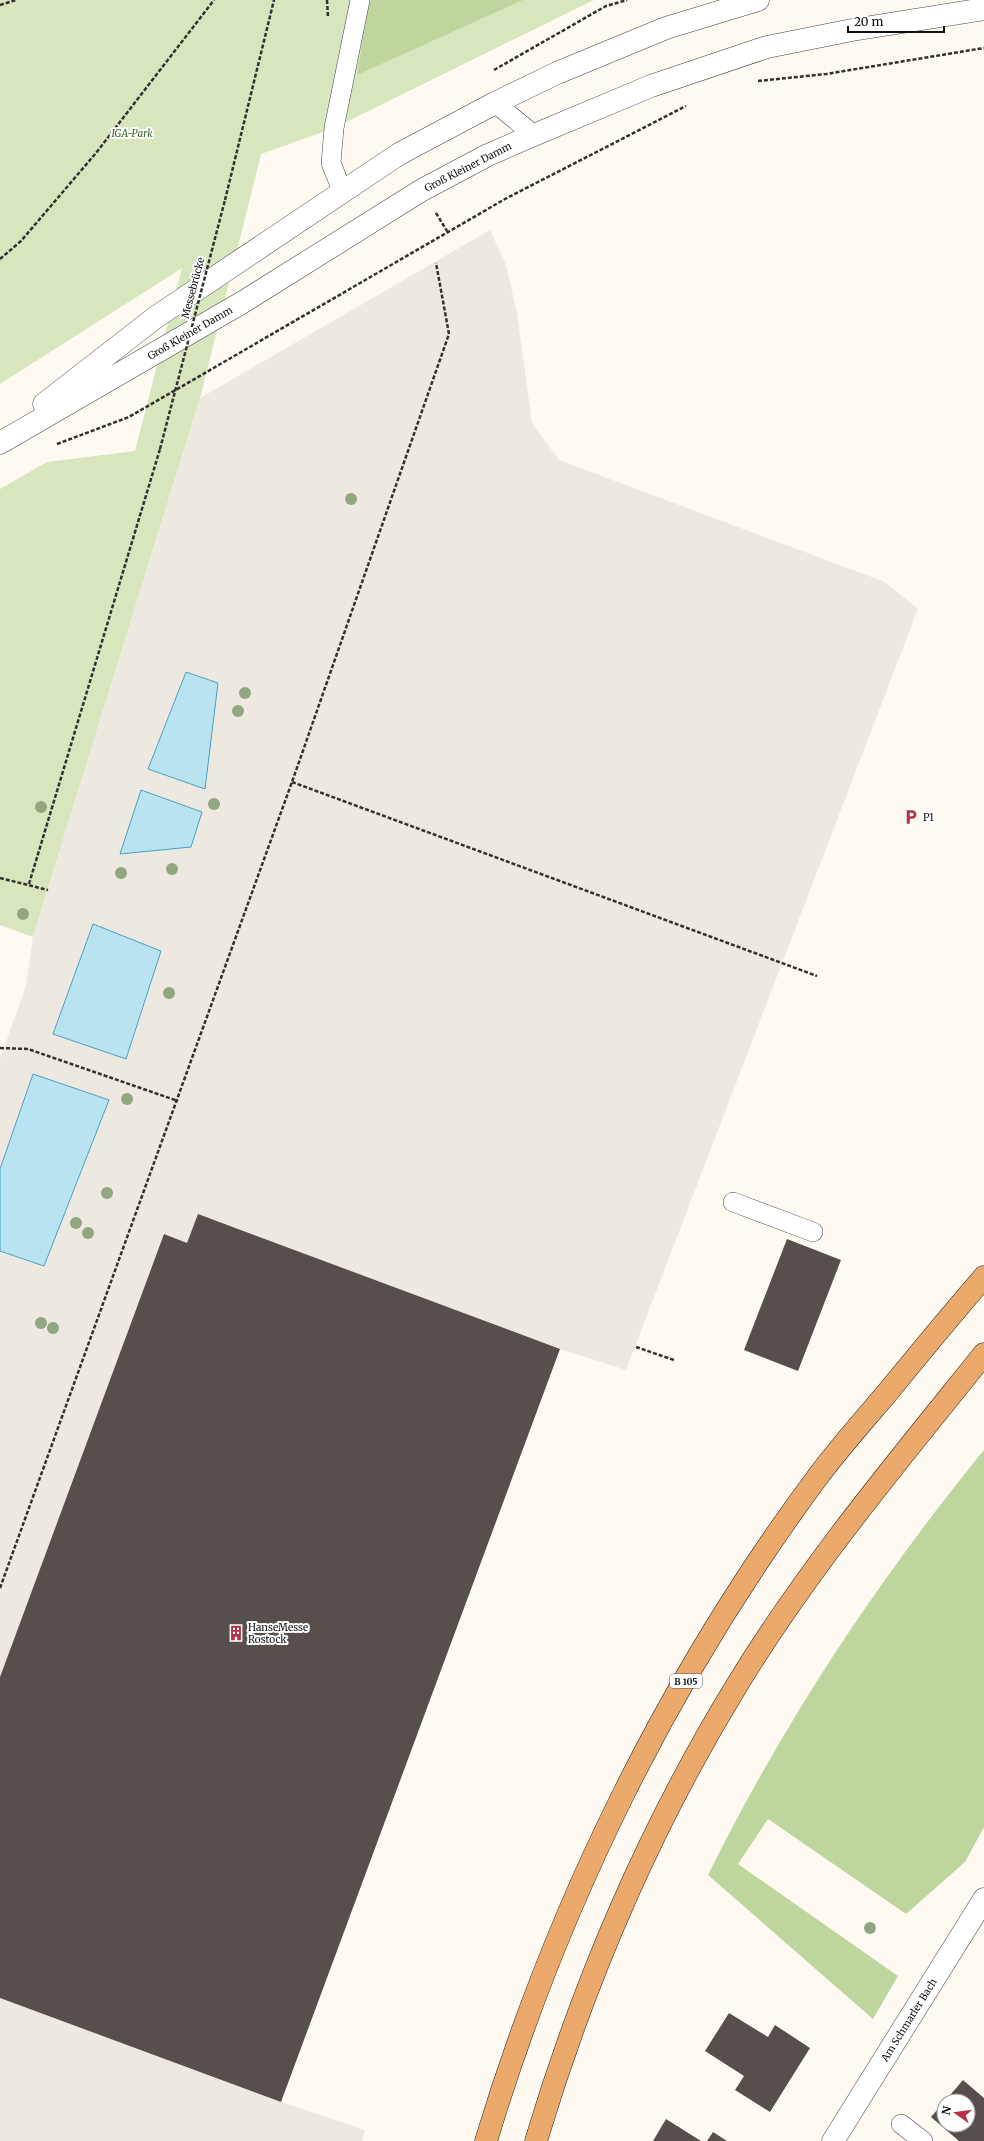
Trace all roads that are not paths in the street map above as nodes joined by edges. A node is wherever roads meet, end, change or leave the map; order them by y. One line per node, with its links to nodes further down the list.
1 (360, 0): 6 (lane)
2 (758, 0): 4 (street)
3 (984, 9): 5 (street, Groß Kleiner Damm)
4 (495, 103): 5 (lane); 6 (street)
5 (534, 135): 8 (street, Groß Kleiner Damm)
6 (343, 193): 7 (street)
7 (0, 439)
8 (0, 443)
9 (733, 1202): 10 (lane)
10 (813, 1232)
11 (984, 1277): 15 (highway, B 105)
12 (984, 1354): 16 (highway)
13 (984, 1899): 17 (street, Am Schmarler Bach)
14 (901, 2124): 18 (lane)
15 (486, 2141)
16 (536, 2141)
17 (833, 2141)
18 (923, 2141)

